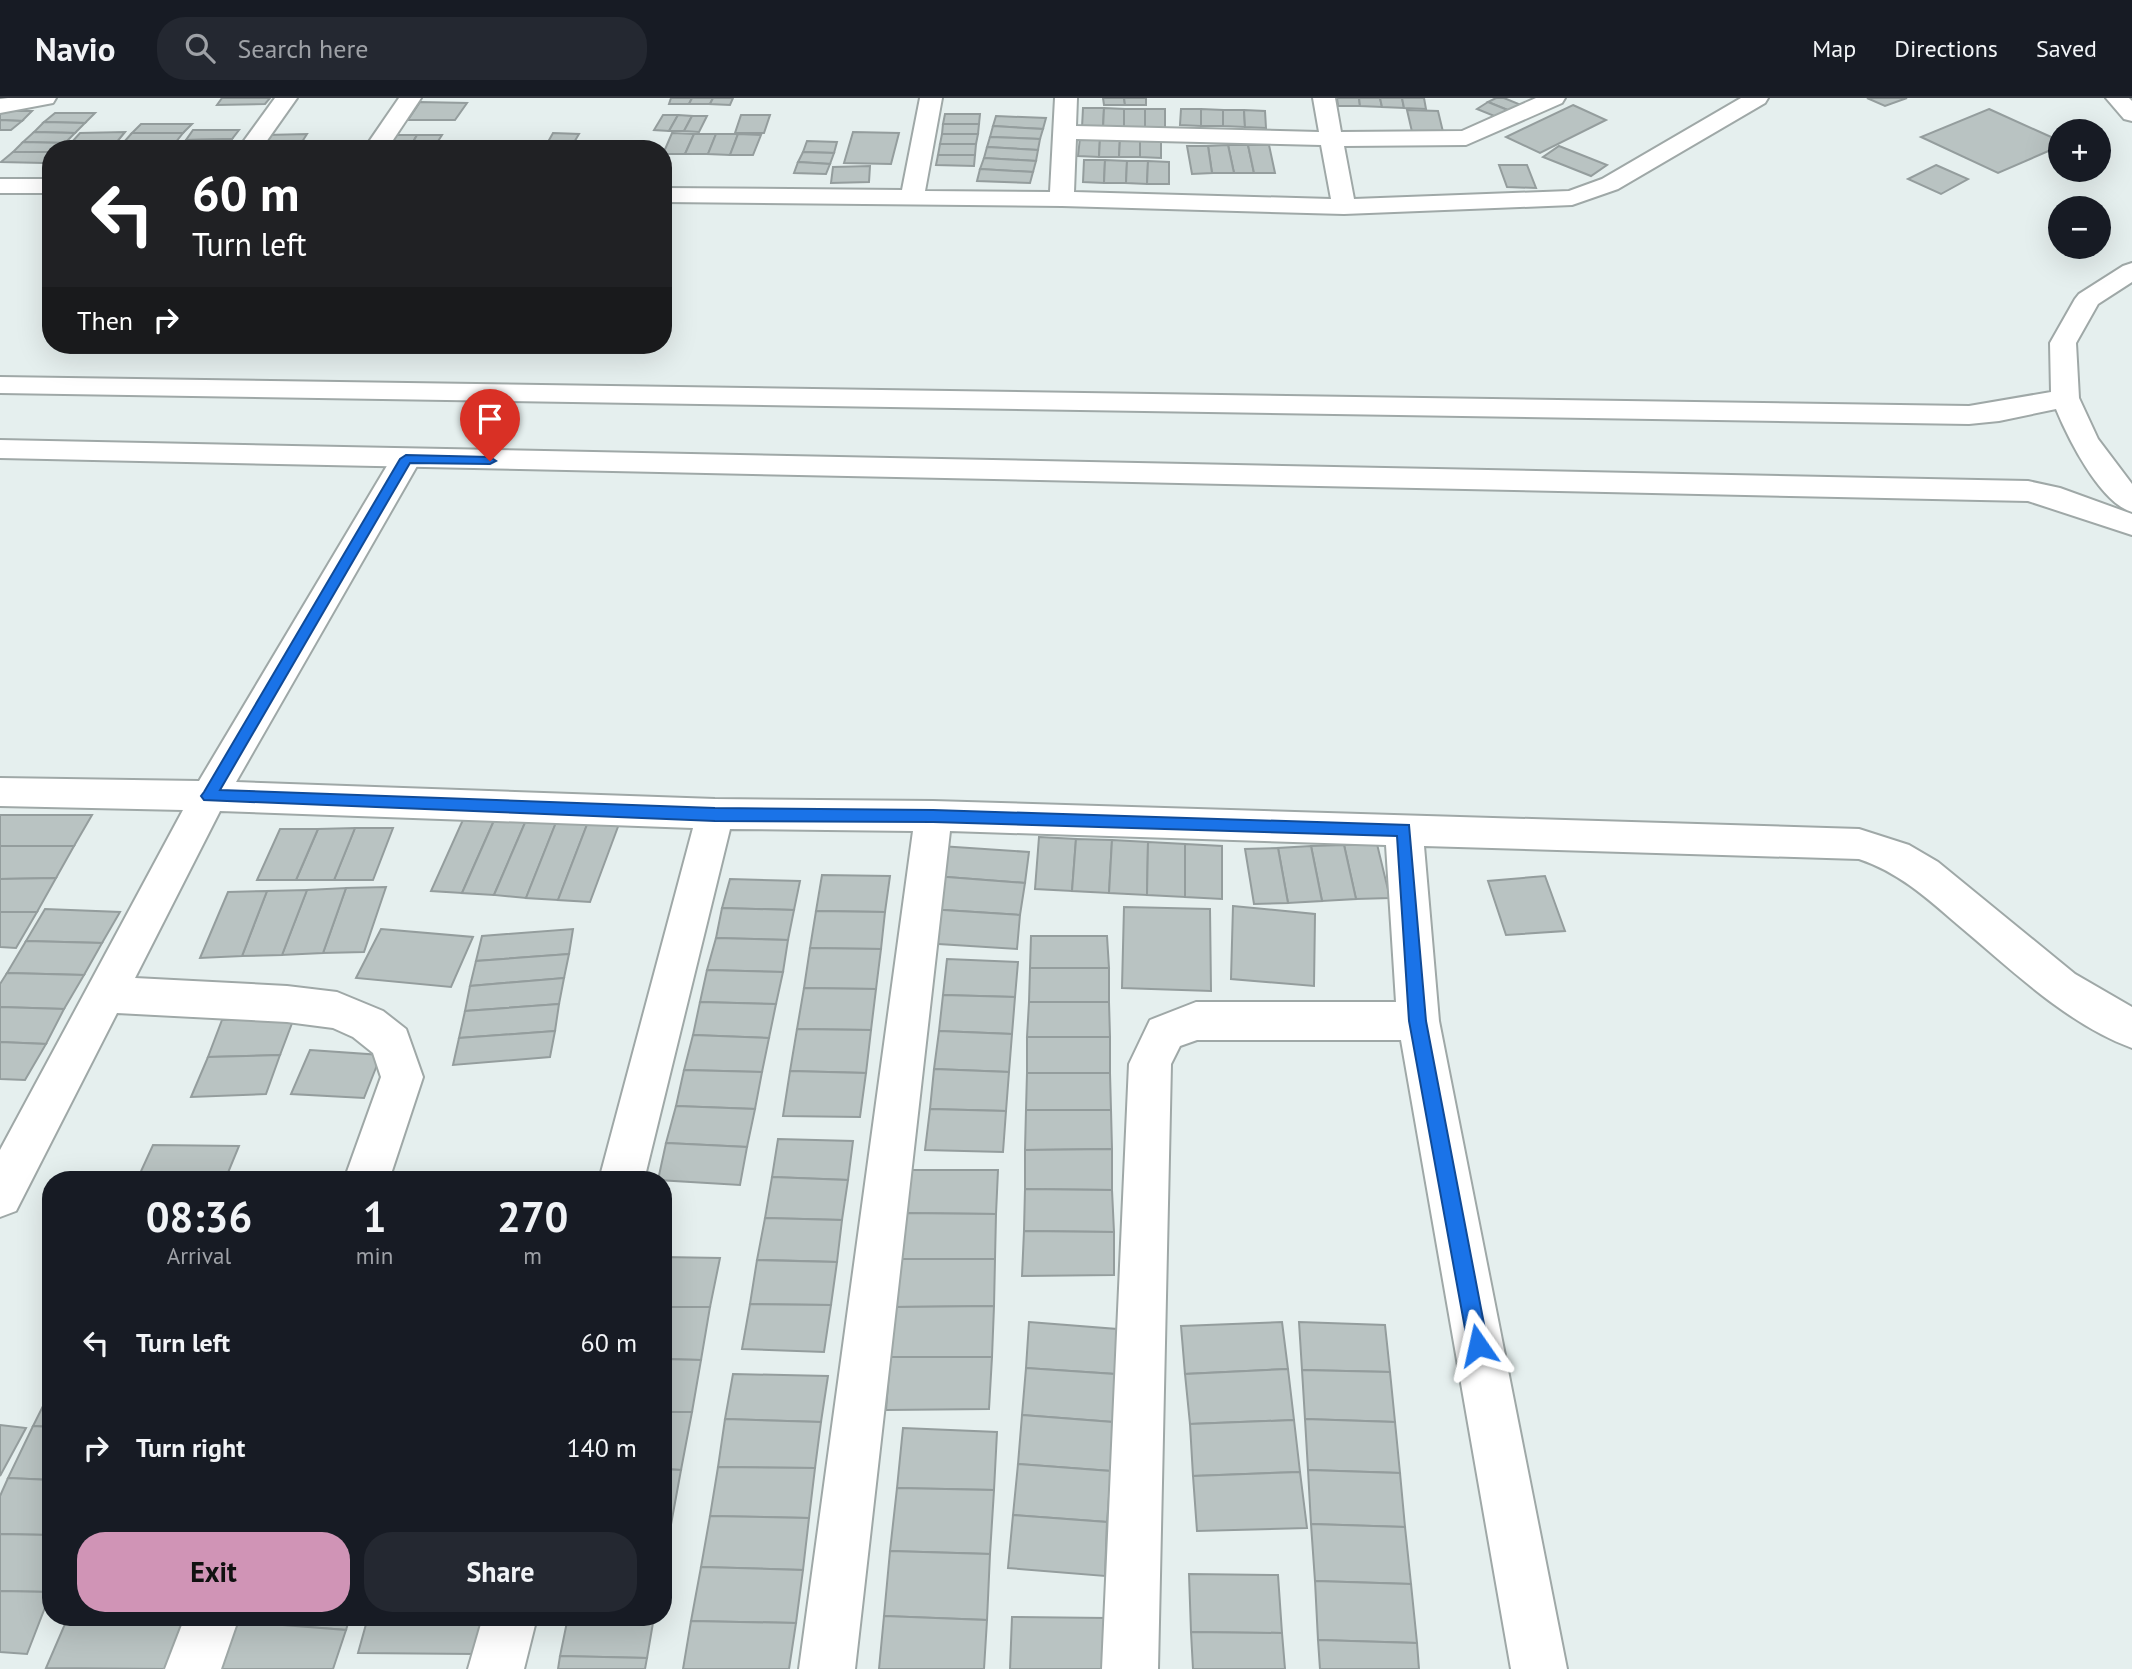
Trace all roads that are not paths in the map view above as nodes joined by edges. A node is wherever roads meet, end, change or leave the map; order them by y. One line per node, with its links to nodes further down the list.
1 (45, 98): 10 (street)
2 (286, 98): 14 (street)
3 (410, 98): 15 (street)
4 (931, 98): 19 (street)
5 (1066, 98): 12 (street)
6 (1324, 98): 13 (street)
7 (1554, 98): 13 (street)
8 (1757, 98): 21 (street)
9 (2117, 98): 11 (street)
10 (0, 106)
11 (2132, 114)
12 (1065, 132): 13 (street); 20 (street)
13 (1332, 139): 21 (street)
14 (255, 140)
15 (381, 140)
16 (0, 186): 17 (street)
17 (42, 186)
18 (672, 195): 19 (street)
19 (912, 197): 20 (street)
20 (1062, 199): 21 (street)
21 (1344, 207)
22 (2132, 271): 24 (street)
23 (0, 385): 24 (street)
24 (2065, 398): 27 (street)
25 (0, 449): 26 (street)
26 (406, 459): 28 (street); 30 (street)
27 (2132, 502)
28 (2132, 525)
29 (2, 794): 30 (street)
30 (209, 796): 31 (street); 34 (street)
31 (715, 814): 32 (street); 38 (street)
32 (933, 816): 33 (street); 44 (street)
33 (1404, 830): 35 (street); 36 (street)
34 (105, 994): 37 (street); 39 (street)
35 (1418, 1021): 45 (street); 46 (street)
36 (2132, 1029)
37 (369, 1171)
38 (623, 1171)
39 (0, 1195)
40 (209, 1626): 42 (street)
41 (508, 1626): 43 (street)
42 (193, 1669)
43 (496, 1669)
44 (827, 1669)
45 (1130, 1669)
46 (1539, 1669)

